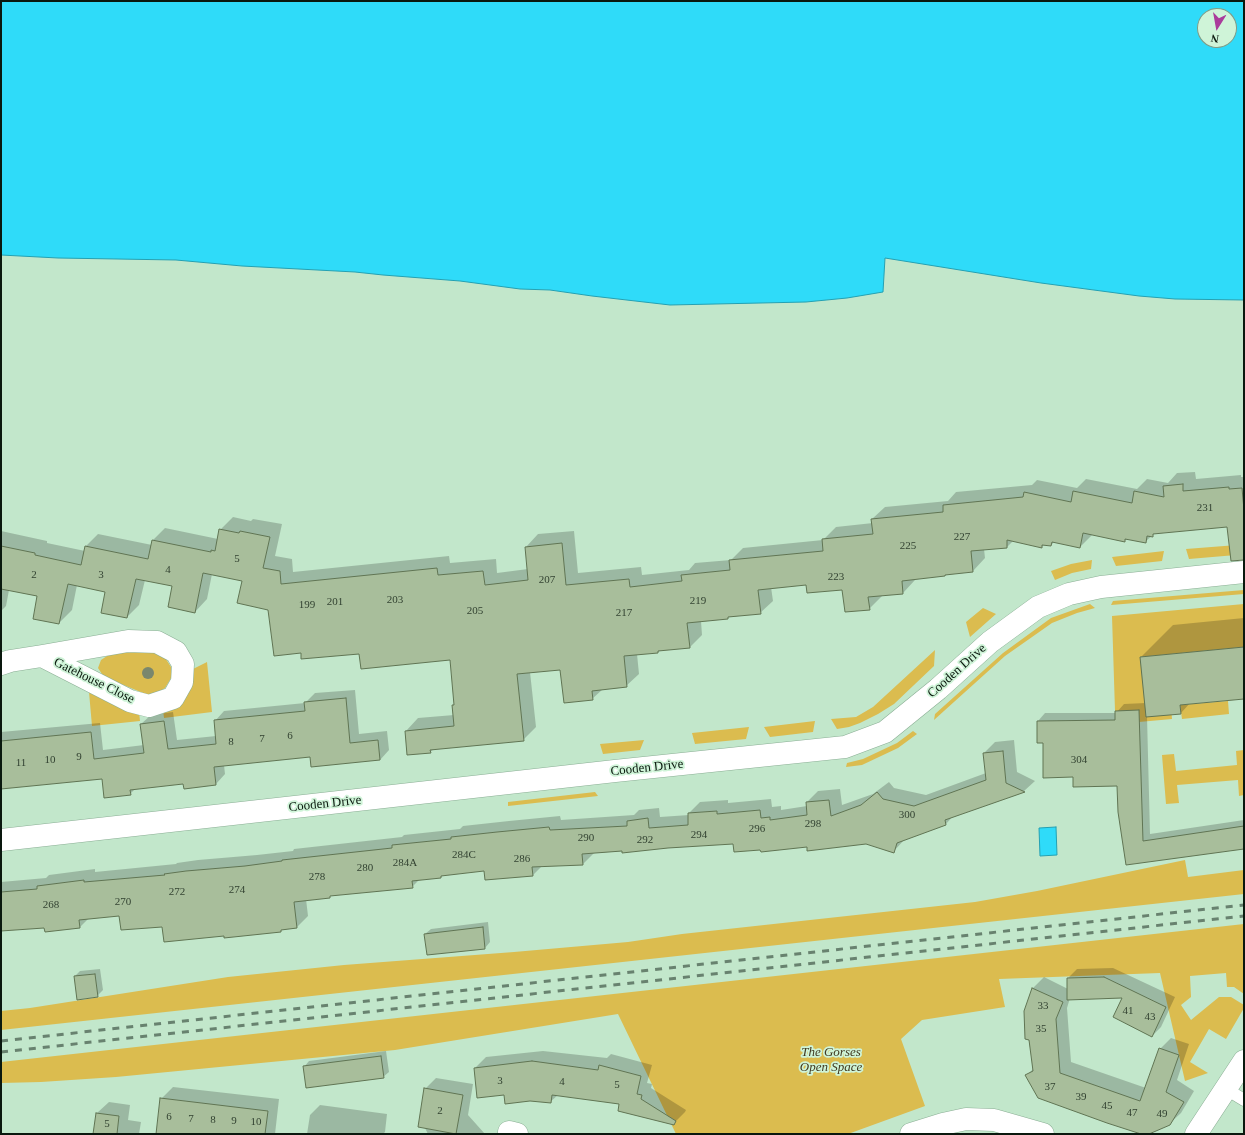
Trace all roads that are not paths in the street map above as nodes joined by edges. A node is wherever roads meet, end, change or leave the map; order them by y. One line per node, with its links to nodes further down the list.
1 (1244, 572): 4 (main road, Cooden Drive)
2 (42, 656): 2 (main road, Gatehouse Close); 3 (main road, Gatehouse Close)
3 (1, 664)
4 (1, 840)
5 (1244, 1060): 6 (main road)
6 (1235, 1094): 9 (main road)
7 (911, 1134): 8 (main road)
8 (1043, 1134)
9 (1196, 1134)

